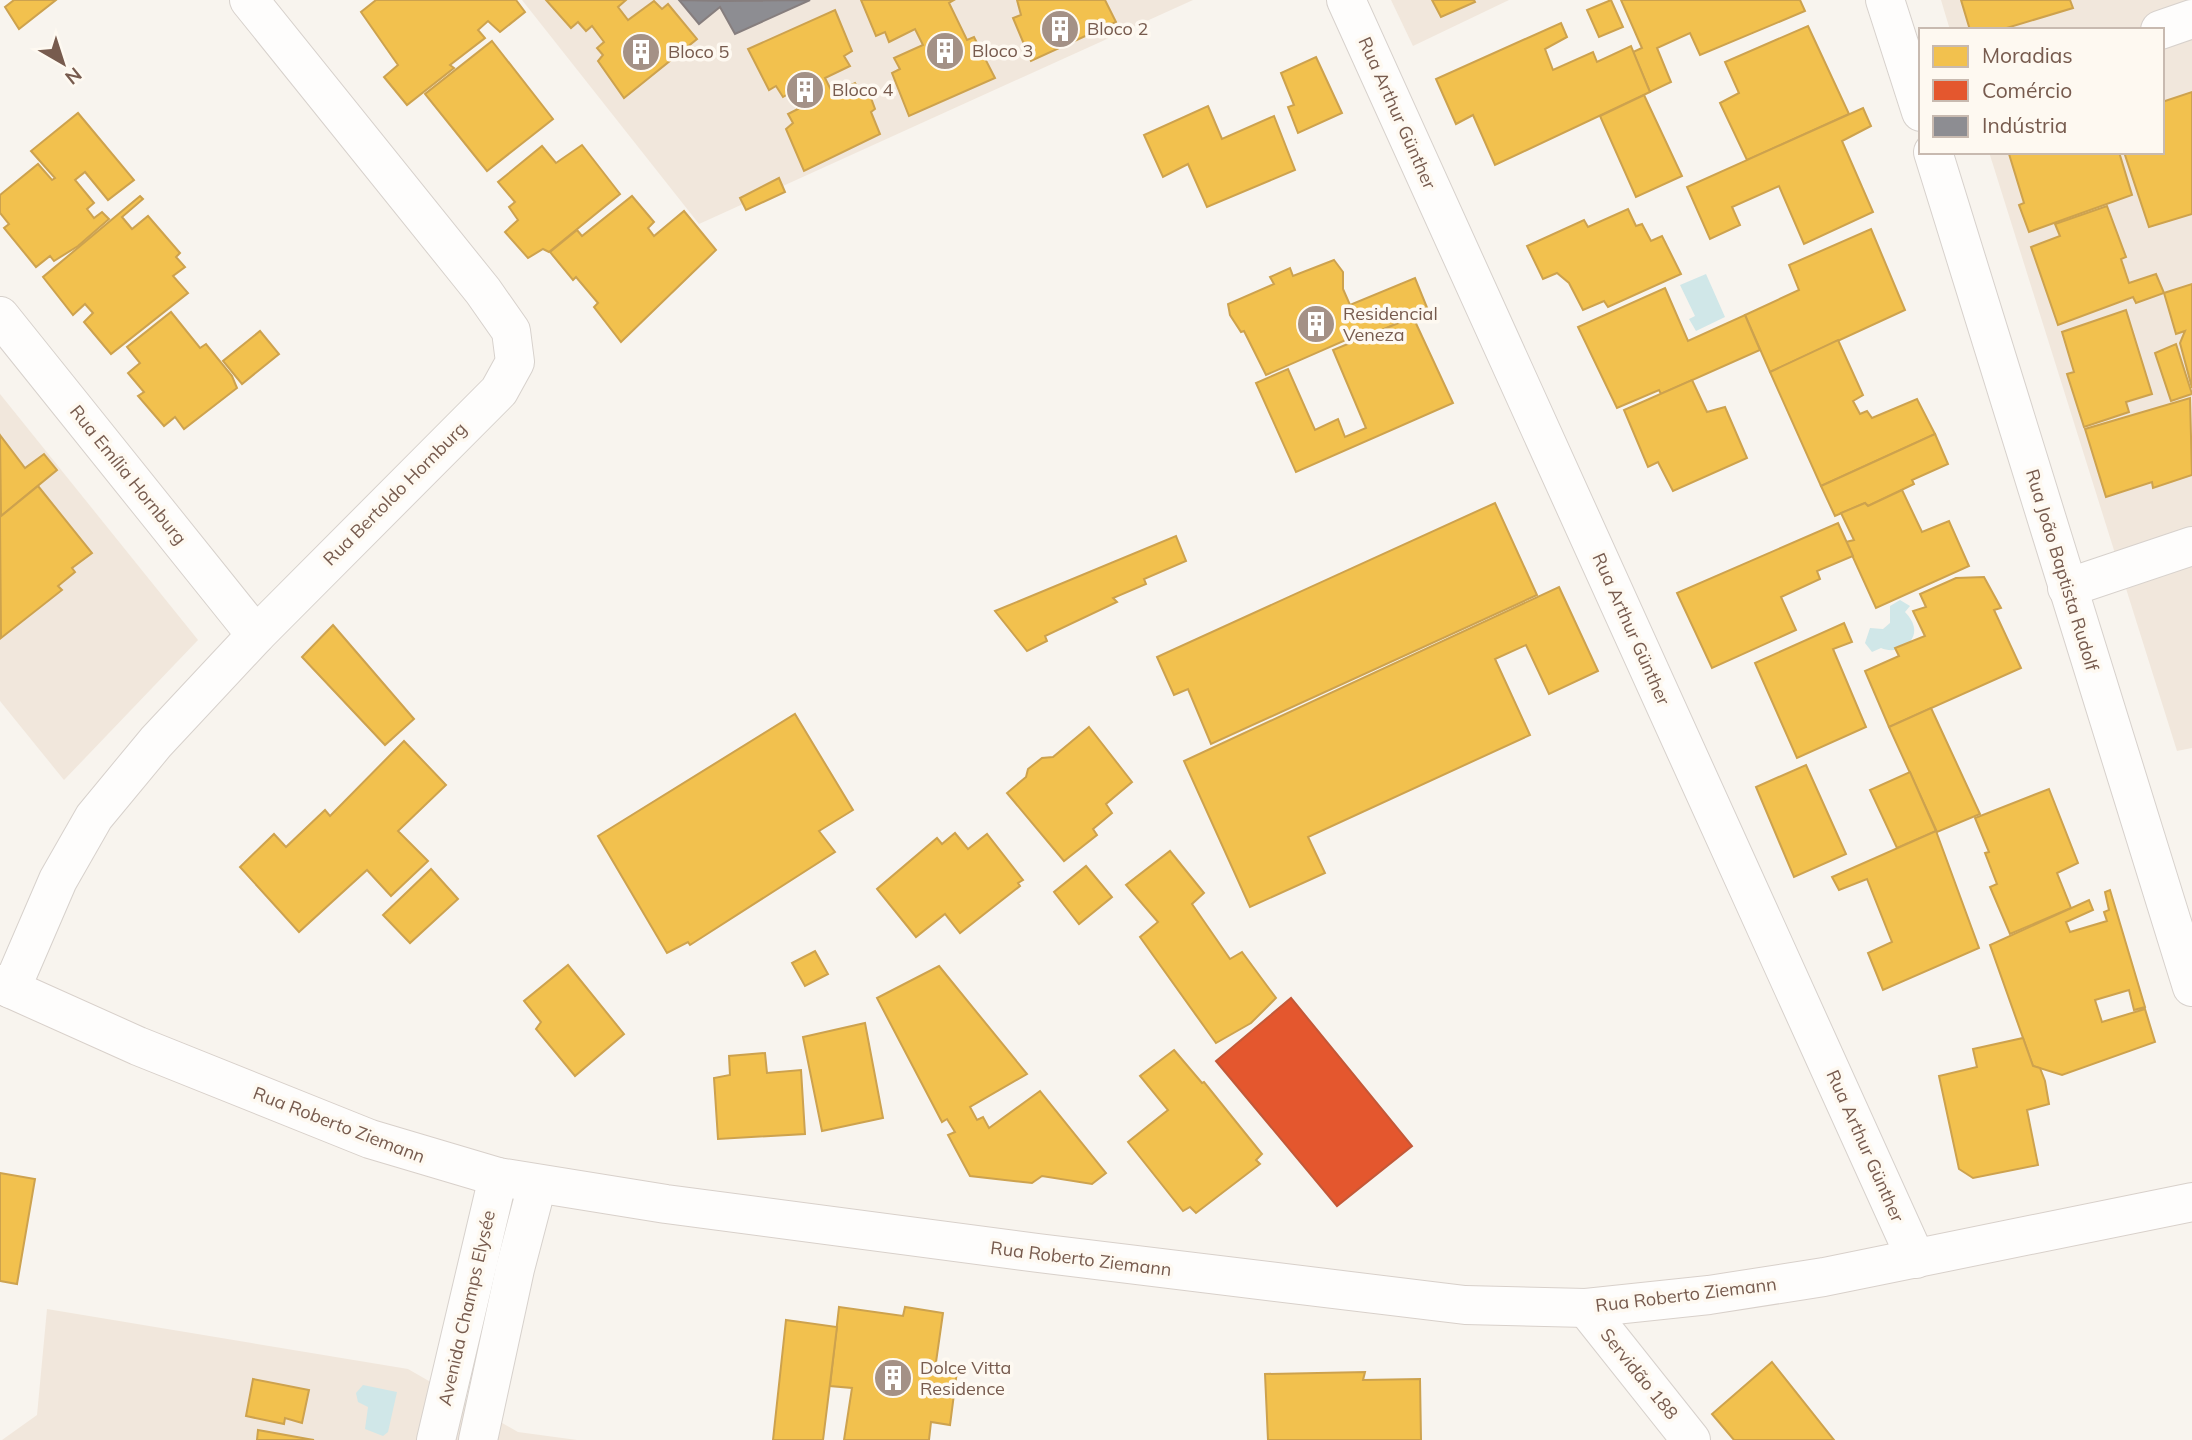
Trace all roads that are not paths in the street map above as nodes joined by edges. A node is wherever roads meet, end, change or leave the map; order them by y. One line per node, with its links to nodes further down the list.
1 (249, 0): 11 (street, Rua Bertoldo Hornburg)
2 (1346, 0): 17 (street, Rua Arthur Günther)
3 (1885, 0): 6 (street)
4 (2192, 19): 5 (street)
5 (2164, 29)
6 (1919, 105)
7 (1934, 154): 10 (street, Rua João Baptista Rudolf)
8 (0, 316): 11 (street, Rua Emília Hornburg)
9 (2192, 546): 10 (street)
10 (2067, 588): 13 (street, Rua João Baptista Rudolf)
11 (256, 635): 12 (street, Rua Bertoldo Hornburg)
12 (5, 986): 14 (street, Rua Roberto Ziemann)
13 (2192, 987)
14 (498, 1177): 15 (street, Rua Roberto Ziemann); 19 (street, Avenida Champs Elysée)
15 (537, 1185): 18 (street, Rua Roberto Ziemann); 20 (street)
16 (2192, 1202): 17 (street, Rua Roberto Ziemann)
17 (1916, 1259): 18 (street, Rua Roberto Ziemann)
18 (1586, 1308): 21 (street, Servidão 188)
19 (436, 1440)
20 (478, 1440)
21 (1691, 1440)

